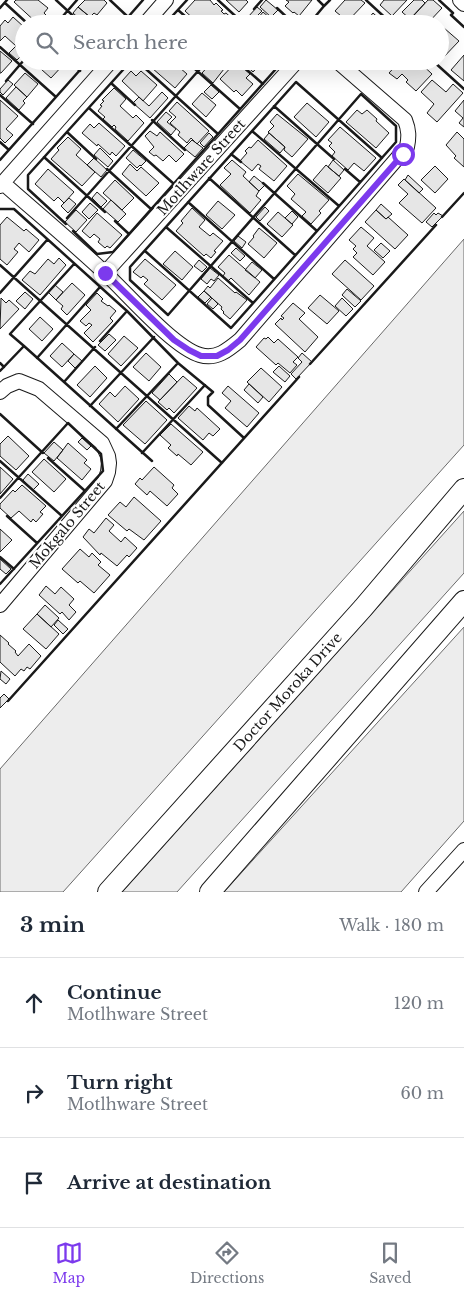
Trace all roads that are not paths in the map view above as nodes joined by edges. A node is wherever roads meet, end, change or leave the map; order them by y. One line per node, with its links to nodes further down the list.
1 (166, 0): 4 (street)
2 (460, 0): 3 (street)
3 (464, 4)
4 (152, 15)
5 (103, 70): 8 (street)
6 (290, 70): 9 (street, Motlhware Street)
7 (347, 70): 9 (street)
8 (1, 184): 9 (street)
9 (105, 273)
10 (0, 392): 13 (street, Mokgalo Street)
11 (464, 489): 15 (street, Doctor Moroka Drive)
12 (464, 601): 16 (street)
13 (0, 605)
14 (464, 850): 17 (street)
15 (108, 892)
16 (210, 892)
17 (426, 892)

